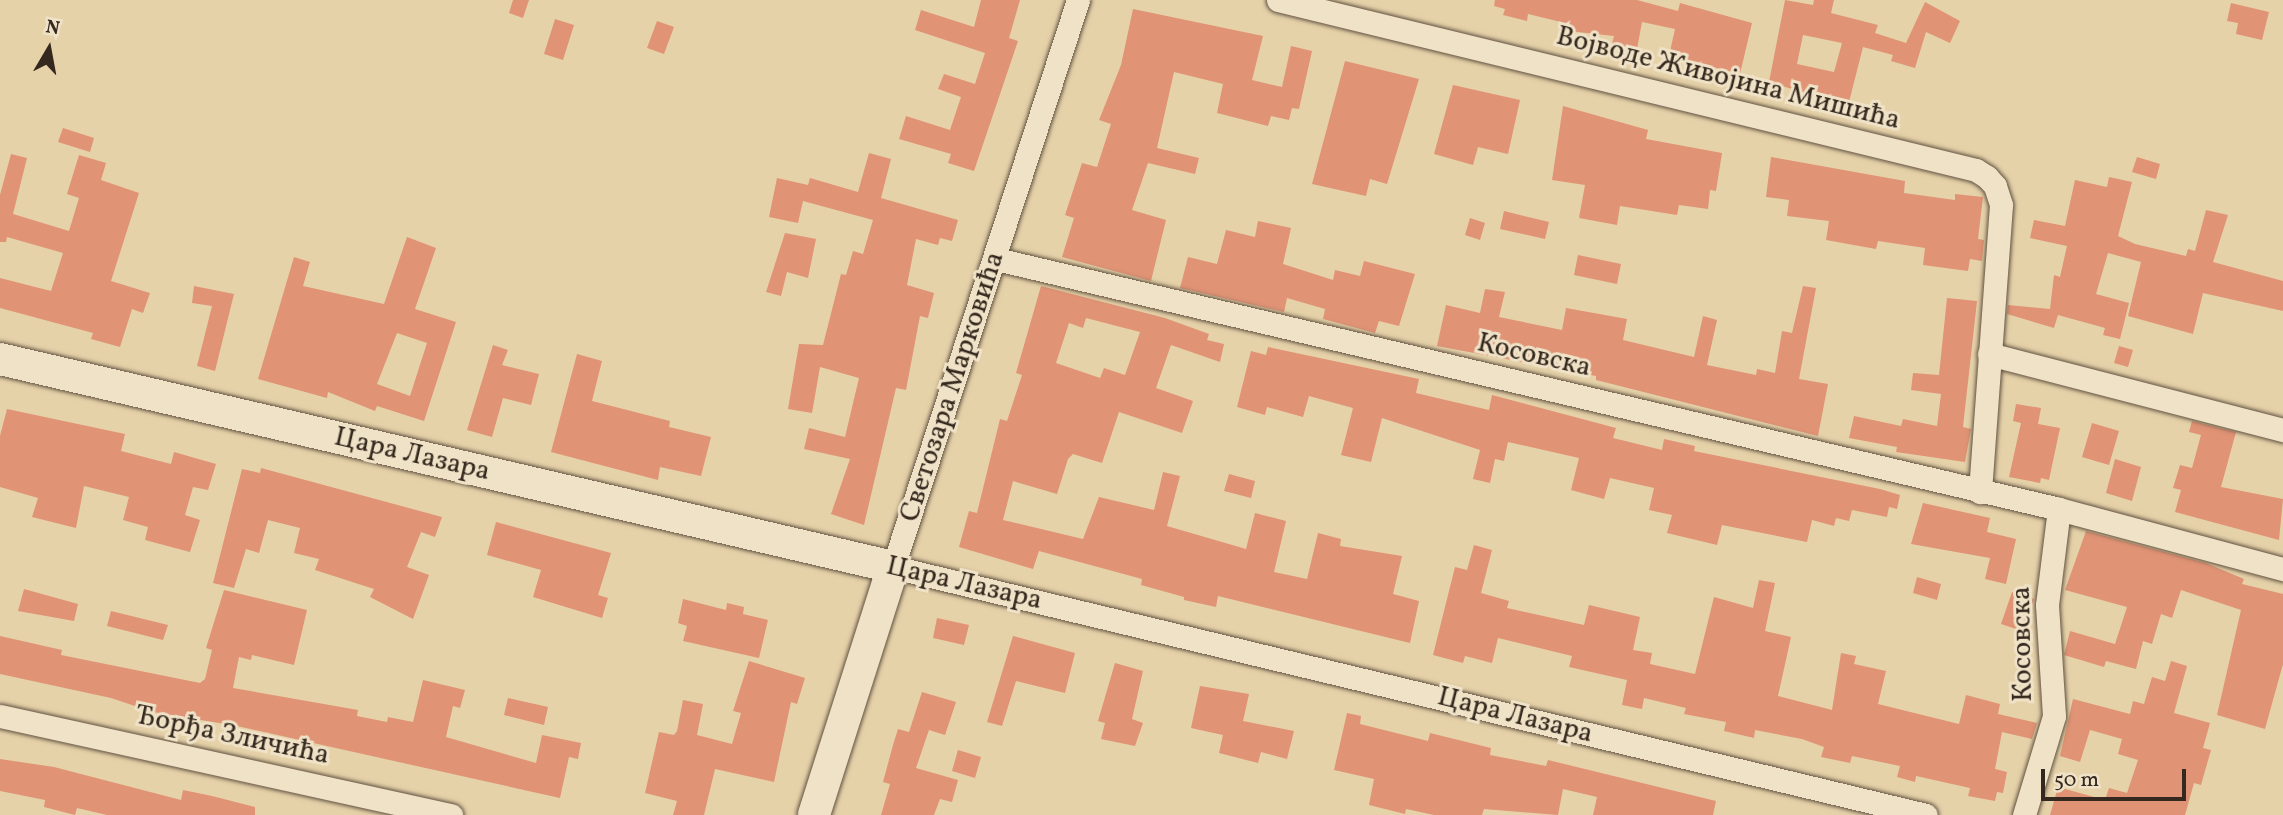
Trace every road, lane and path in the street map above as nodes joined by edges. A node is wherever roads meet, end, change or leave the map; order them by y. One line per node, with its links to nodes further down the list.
1 (1079, 0): 3 (street, Светозара Марковића)
2 (1278, 0): 4 (street, Војводе Живојина Мишића)
3 (996, 259): 7 (street, Косовска); 9 (street, Светозара Марковића)
4 (1989, 354): 6 (street); 7 (street, Војводе Живојина Мишића)
5 (0, 359): 9 (street, Цара Лазара)
6 (2283, 430)
7 (1980, 492): 8 (street, Косовска)
8 (2059, 509): 10 (street, Косовска); 15 (street, Косовска)
9 (893, 567): 13 (street, Светозара Марковића); 14 (street, Цара Лазара)
10 (2283, 569)
11 (0, 716): 12 (street, Ђорђа Зличића)
12 (451, 815)
13 (814, 815)
14 (1926, 815)
15 (2024, 815)

